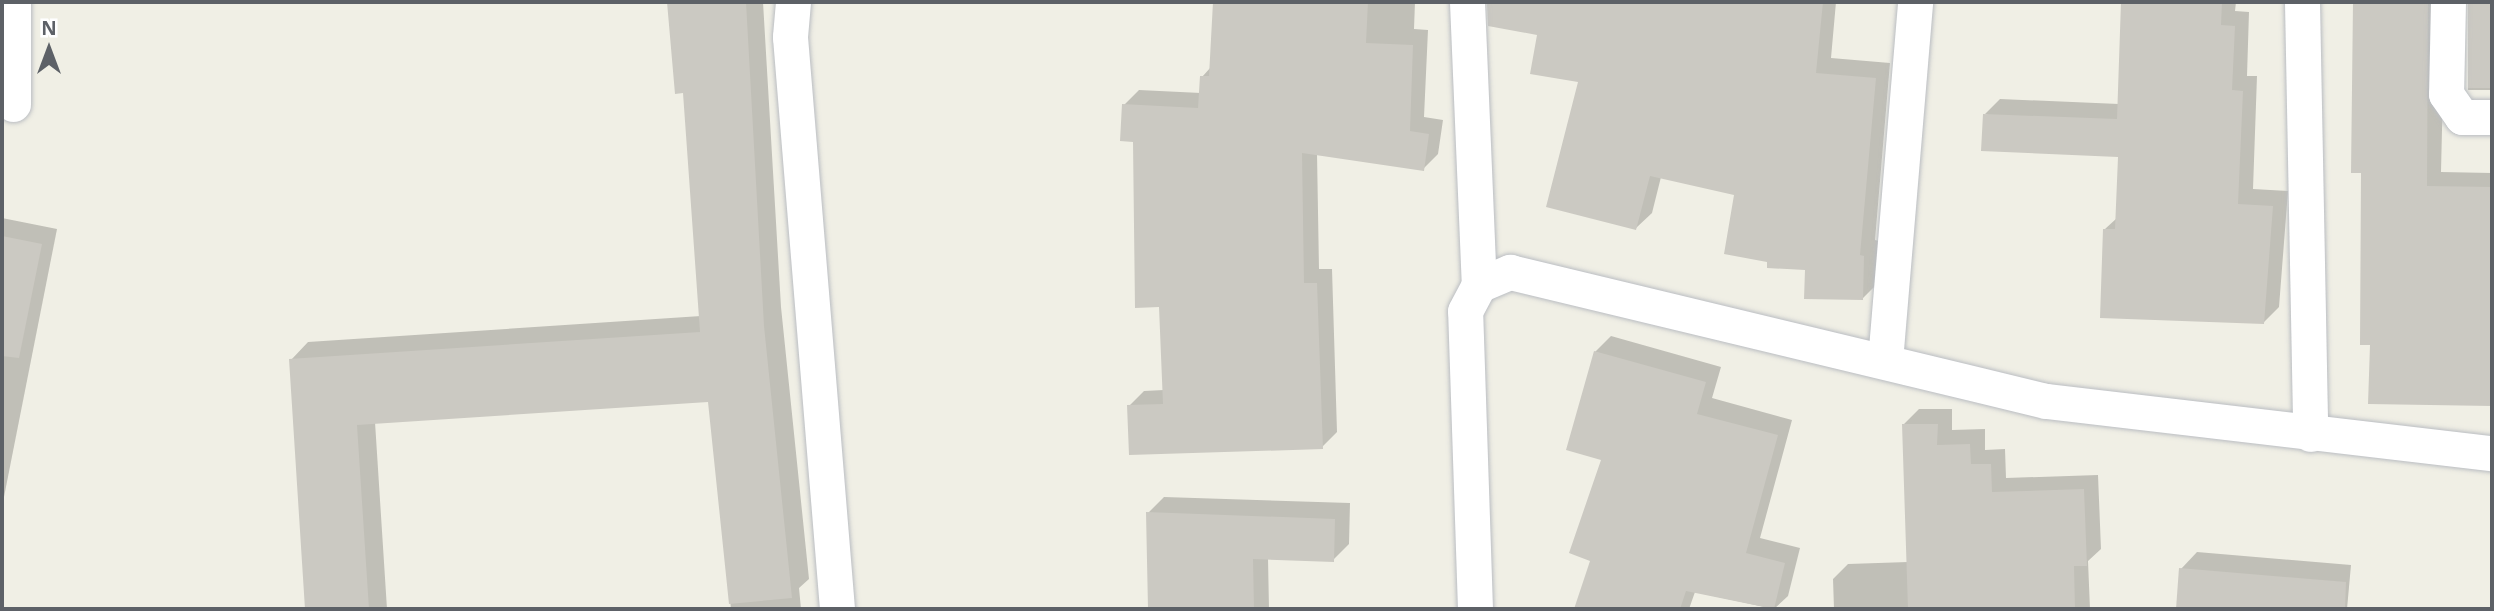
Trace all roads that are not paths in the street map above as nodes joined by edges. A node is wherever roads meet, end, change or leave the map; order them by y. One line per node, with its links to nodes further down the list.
1 (13, 2): 7 (street)
2 (793, 2): 13 (street)
3 (1467, 2): 9 (street)
4 (1915, 2): 10 (street)
5 (2302, 2): 11 (street)
6 (2448, 2): 8 (street)
7 (13, 104)
8 (2492, 117)
9 (1479, 285): 10 (street); 14 (street)
10 (1885, 361): 11 (street)
11 (2310, 434): 12 (street)
12 (2492, 453)
13 (837, 609)
14 (1475, 609)

